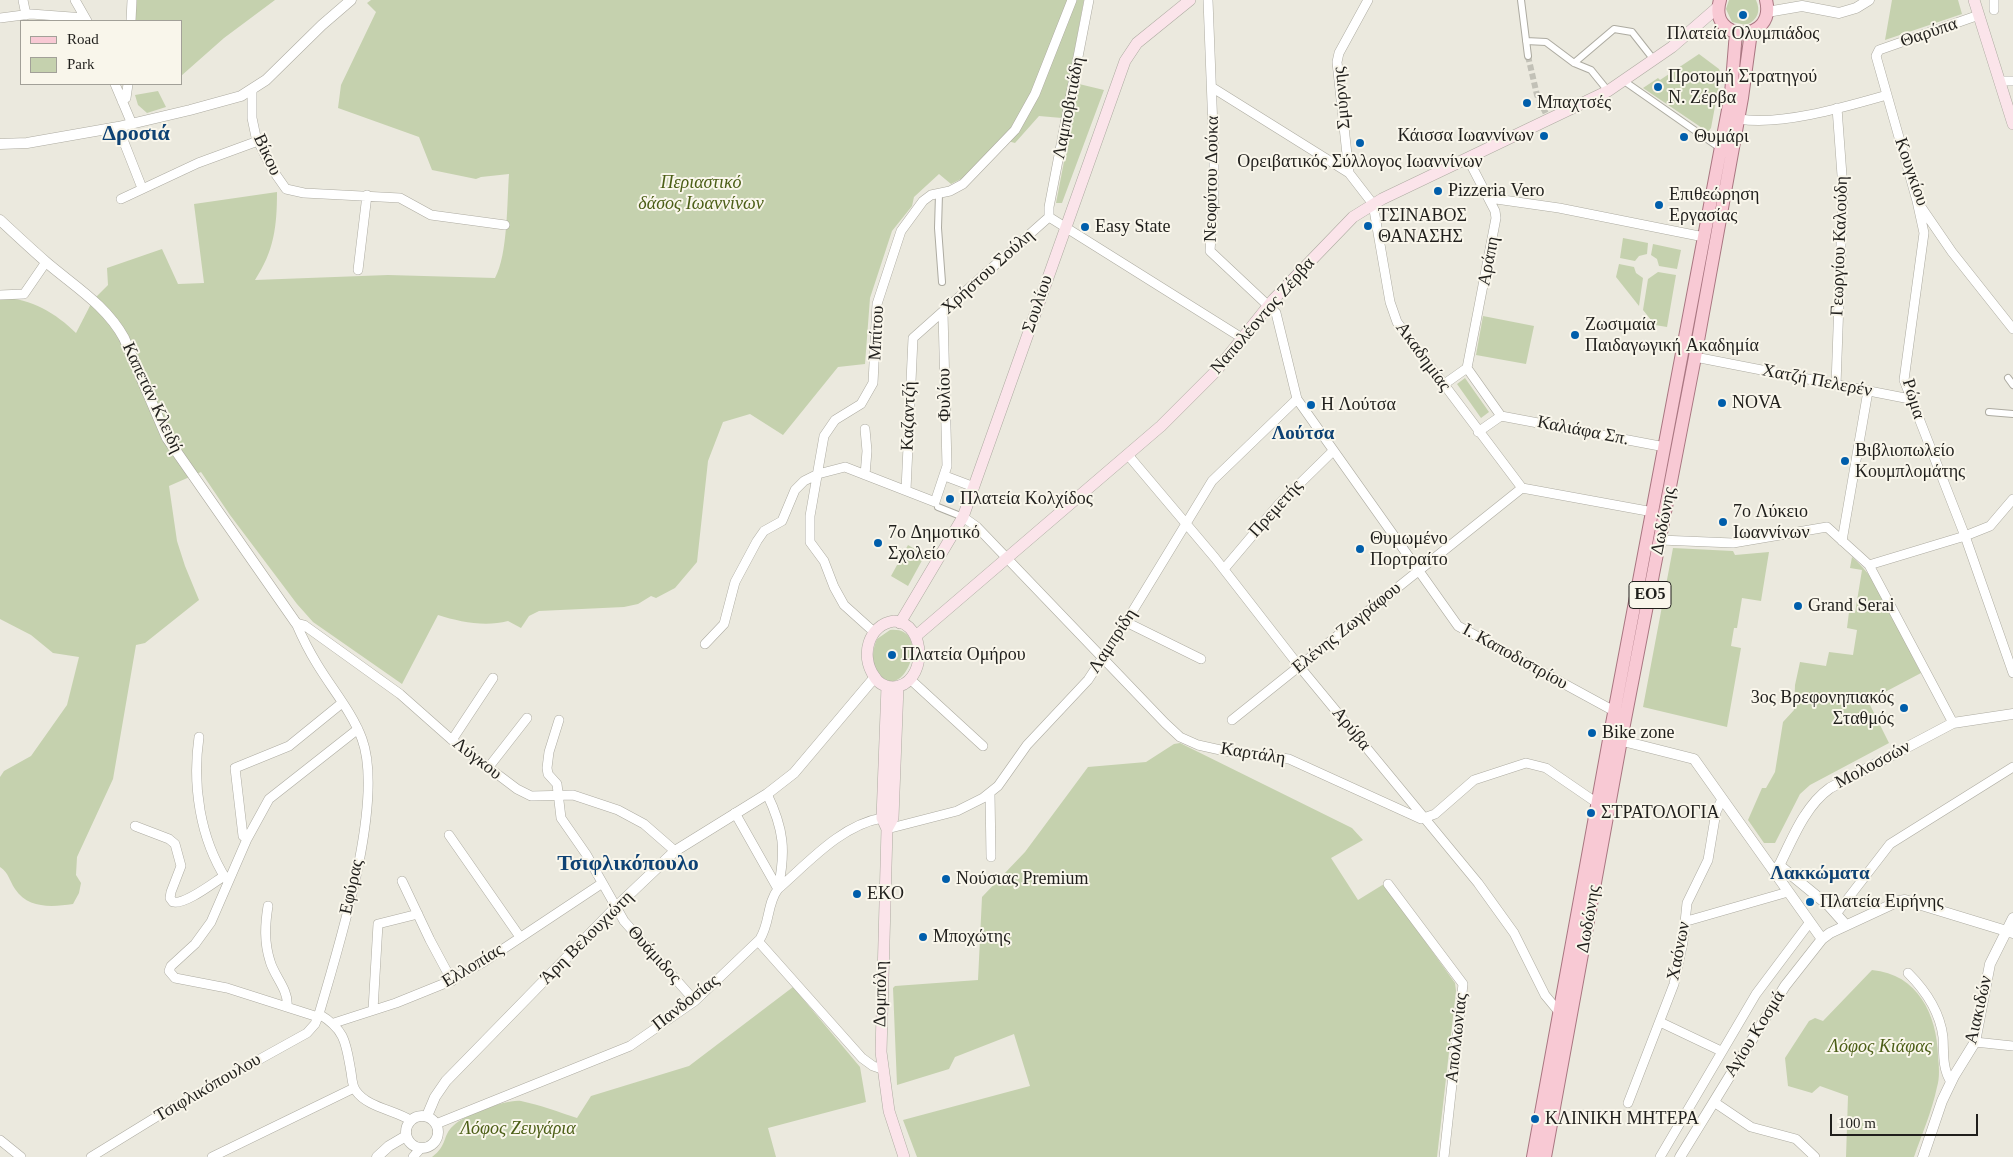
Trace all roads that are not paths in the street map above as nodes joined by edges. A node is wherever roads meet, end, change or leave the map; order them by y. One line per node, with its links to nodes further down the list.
1 (23, 0): 15 (street)
2 (75, 0): 18 (street)
3 (132, 0): 19 (street)
4 (351, 0): 33 (street)
5 (1072, 0): 48 (street, Μπίτου)
6 (1089, 0): 54 (street, Λαμποβιτιάδη)
7 (1190, 0): 57 (main road, Σουλίου)
8 (1208, 0): 32 (street, Νεοφύτου Δούκα)
9 (1368, 0): 46 (street, Σμύρνης)
10 (1521, 0): 22 (street)
11 (1869, 0): 14 (street)
12 (1974, 0): 16 (main road)
13 (1719, 3): 20 (main road); 25 (main road, Ναπολέοντος Ζέρβα)
14 (1767, 4): 21 (main road)
15 (26, 15): 17 (street); 18 (street)
16 (1979, 15): 23 (street, Θαρύπα); 29 (main road)
17 (0, 18)
18 (86, 19)
19 (131, 20)
20 (1736, 32): 21 (main road); 44 (main road, Δωδώνης / ΕΟ5)
21 (1751, 32): 38 (main road, Δωδώνης / ΕΟ5)
22 (1526, 41): 24 (street); 26 (street)
23 (1879, 50): 35 (street, Κουγκίου)
24 (1528, 56)
25 (1654, 60): 26 (street); 28 (main road, Ναπολέοντος Ζέρβα)
26 (1574, 63): 34 (street)
27 (2013, 80): 29 (street)
28 (1624, 81): 34 (main road, Ναπολέοντος Ζέρβα); 44 (street)
29 (2000, 81): 40 (main road)
30 (115, 85): 36 (street)
31 (128, 85): 36 (street)
32 (1213, 88): 46 (street, Νεοφύτου Δούκα); 63 (street, Νεοφύτου Δούκα)
33 (252, 90): 39 (street); 42 (street, Βίκου)
34 (1608, 91): 45 (main road, Ναπολέοντος Ζέρβα)
35 (1886, 95): 37 (street); 52 (street, Κουγκίου)
36 (122, 102): 39 (street)
37 (1837, 108): 38 (street); 72 (street, Γεωργίου Καλούδη)
38 (1739, 119): 68 (main road, Δωδώνης / ΕΟ5)
39 (132, 124): 41 (street)
40 (2013, 124)
41 (118, 127): 43 (street); 47 (street)
42 (258, 142): 47 (street); 49 (street, Βίκου)
43 (0, 144)
44 (1720, 148): 58 (main road, Δωδώνης / ΕΟ5)
45 (1468, 159): 50 (street, Αράπη); 53 (main road, Ναπολέοντος Ζέρβα)
46 (1349, 173): 53 (street, Νεοφύτου Δούκα)
47 (142, 188): 51 (street)
48 (939, 194): 61 (street); 85 (street, Μπίτου)
49 (367, 195): 56 (street); 60 (street)
50 (1488, 198): 58 (street); 69 (street, Αράπη)
51 (121, 199)
52 (1917, 201): 65 (street, Κουγκίου); 76 (street, Ρώμα)
53 (1373, 204): 63 (main road, Ναπολέοντος Ζέρβα); 71 (street, Ακαδημίας)
54 (1049, 217): 57 (street, Χρήστου Σούλη); 64 (street, Χρήστου Σούλη)
55 (0, 220): 59 (street, Καπετάν Κλειδή)
56 (505, 225)
57 (1065, 228): 66 (street, Χρήστου Σούλη); 88 (main road, Σουλίου)
58 (1704, 237): 82 (main road, Δωδώνης / ΕΟ5)
59 (46, 262): 62 (street); 105 (street, Καπετάν Κλειδή)
60 (358, 270)
61 (942, 282)
62 (0, 295)
63 (1268, 306): 66 (main road, Ναπολέοντος Ζέρβα); 75 (street, Ι. Καποδιστρίου)
64 (943, 313): 67 (street, Χρήστου Σούλη); 87 (street, Φυλίου)
65 (2013, 329)
66 (1242, 338): 84 (main road, Ναπολέοντος Ζέρβα)
67 (912, 341): 90 (street, Καζαντζή)
68 (1695, 357): 72 (street, Χατζή Πελερέν); 97 (main road, Δωδώνης / ΕΟ5)
69 (1467, 368): 71 (street); 79 (street)
70 (2008, 378): 73 (street)
71 (1444, 385): 81 (street, Ακαδημίας)
72 (1836, 385): 74 (street, Χατζή Πελερέν)
73 (2013, 385)
74 (1868, 391): 76 (street, Χατζή Πελερέν); 98 (street)
75 (1296, 399): 83 (street, Ι. Καποδιστρίου); 95 (street, Λαμπρίδη)
76 (1910, 399): 96 (street, Ρώμα)
77 (1988, 412): 78 (street)
78 (2013, 414)
79 (1501, 416): 81 (street); 82 (street, Καλιάφα Σπ.)
80 (864, 429): 86 (street)
81 (1478, 432): 89 (street, Ακαδημίας)
82 (1665, 447): 93 (main road, Δωδώνης / ΕΟ5)
83 (1332, 452): 101 (street, Πρεμετής); 102 (street, Ι. Καποδιστρίου)
84 (1128, 455): 95 (street, Αρύβα); 99 (main road, Ναπολέοντος Ζέρβα)
85 (818, 474): 86 (street); 106 (street, Μπίτου); 108 (street)
86 (865, 474): 90 (street)
87 (945, 476): 88 (street); 90 (street, Φυλίου)
88 (974, 487): 94 (main road, Σουλίου)
89 (1522, 488): 93 (street); 102 (street, Ελένης Ζωγράφου)
90 (906, 490)
91 (2013, 499): 96 (street)
92 (938, 507): 94 (street)
93 (1653, 512): 118 (main road, Δωδώνης / ΕΟ5)
94 (963, 517): 99 (street, Καρτάλη); 103 (main road, Σουλίου)
95 (1185, 524): 101 (street, Αρύβα); 104 (street, Λαμπρίδη)
96 (1965, 536): 100 (street); 112 (street, Ρώμα)
97 (1660, 540): 98 (street); 126 (main road, Δωδώνης / ΕΟ5)
98 (1842, 540): 100 (street)
99 (1006, 559): 107 (main road, Ναπολέοντος Ζέρβα); 109 (street, Καρτάλη)
100 (1869, 565): 123 (street)
101 (1224, 569): 111 (street, Αρύβα)
102 (1417, 572): 111 (street, Ελένης Ζωγράφου); 118 (street, Ι. Καποδιστρίου)
103 (900, 622): 106 (main road); 107 (main road)
104 (1126, 622): 109 (street, Λαμπρίδη); 110 (street)
105 (296, 624): 117 (street, Εφύρας); 127 (street, Λύγκου)
106 (874, 632): 113 (main road)
107 (916, 636): 115 (main road)
108 (705, 644)
109 (1102, 659): 131 (street, Λαμπρίδη); 138 (street, Καρτάλη)
110 (1200, 659)
111 (1299, 666): 122 (street, Ελένης Ζωγράφου); 138 (street, Αρύβα)
112 (2013, 673)
113 (875, 677): 116 (main road); 132 (street, Άρη Βελουχιώτη)
114 (493, 678): 127 (street)
115 (911, 680): 116 (main road); 128 (street)
116 (893, 686): 137 (main road, Δομπόλη); 140 (main road, Δομπόλη)
117 (342, 703): 124 (street, Εφύρας); 142 (street)
118 (1614, 711): 126 (main road, Δωδώνης / ΕΟ5)
119 (2013, 714): 123 (street, Μολοσσών)
120 (527, 718): 130 (street)
121 (559, 720): 133 (street)
122 (1232, 720)
123 (1953, 723): 145 (street, Μολοσσών)
124 (358, 730): 142 (street); 170 (street, Εφύρας)
125 (199, 738): 146 (street)
126 (1615, 739): 134 (street); 135 (main road, Δωδώνης / ΕΟ5); 195 (main road, Δωδώνης / ΕΟ5)
127 (452, 740): 130 (street, Λύγκου)
128 (983, 746)
129 (2013, 767): 155 (street)
130 (488, 768): 133 (street, Λύγκου)
131 (990, 793): 140 (street, Λαμπρίδη); 144 (street)
132 (767, 794): 136 (street, Άρη Βελουχιώτη); 150 (street)
133 (559, 795): 143 (street, Λύγκου); 148 (street, Θυάμιδος)
134 (1722, 799): 145 (street); 157 (street, Χαόνων)
135 (1597, 803): 138 (street); 169 (main road, Δωδώνης / ΕΟ5)
136 (736, 813): 143 (street, Άρη Βελουχιώτη); 150 (street)
137 (882, 818): 140 (main road, Δομπόλη); 150 (street, Πανδοσίας)
138 (1425, 819): 169 (street, Αρύβα)
139 (135, 826): 146 (street)
140 (887, 829): 176 (main road, Δομπόλη)
141 (449, 835): 161 (street)
142 (246, 839): 146 (street)
143 (675, 851): 153 (street, Άρη Βελουχιώτη)
144 (991, 857)
145 (1777, 869): 151 (street); 155 (street)
146 (226, 880): 167 (street)
147 (402, 881): 154 (street)
148 (601, 884): 153 (street, Θυάμιδος); 161 (street, Ελλοπίας)
149 (1388, 884): 193 (street, Απολλωνίας)
150 (778, 889): 163 (street, Πανδοσίας)
151 (1788, 892): 157 (street); 158 (street)
152 (268, 906): 167 (street)
153 (616, 907): 166 (street, Θυάμιδος); 181 (street, Άρη Βελουχιώτη)
154 (418, 914): 165 (street); 168 (street)
155 (1836, 914): 159 (street)
156 (2013, 918): 160 (street, Αιακιδών)
157 (1687, 921): 171 (street, Χαόνων)
158 (1810, 922): 162 (street); 175 (street)
159 (1845, 924): 160 (street, Αγίου Κοσμά); 162 (street, Αγίου Κοσμά)
160 (2009, 932): 173 (street, Αιακιδών)
161 (520, 937): 165 (street, Ελλοπίας)
162 (1822, 939): 180 (street, Αγίου Κοσμά)
163 (758, 940): 166 (street, Πανδοσίας); 176 (street)
164 (1908, 972): 177 (street)
165 (452, 980): 168 (street, Ελλοπίας)
166 (695, 1001): 183 (street, Πανδοσίας)
167 (287, 1006): 170 (street)
168 (373, 1010): 172 (street, Ελλοπίας)
169 (1559, 1012): 194 (main road, Δωδώνης / ΕΟ5)
170 (319, 1016): 172 (street); 187 (street, Τσιφλικόπουλου)
171 (1660, 1022): 175 (street); 179 (street, Χαόνων)
172 (334, 1023): 178 (street)
173 (1975, 1042): 174 (street); 177 (street, Αιακιδών)
174 (2013, 1046)
175 (1721, 1051): 196 (street)
176 (882, 1068): 192 (main road, Δομπόλη)
177 (1950, 1082): 199 (street, Αιακιδών)
178 (354, 1088): 182 (street); 189 (street)
179 (1628, 1102)
180 (1714, 1102): 197 (street, Αγίου Κοσμά); 198 (street)
181 (428, 1116): 182 (street); 183 (street)
182 (410, 1120): 184 (street)
183 (436, 1124): 186 (street)
184 (406, 1136): 186 (street); 190 (street)
185 (0, 1140): 188 (street)
186 (421, 1148): 191 (street)
187 (97, 1155)
188 (21, 1157)
189 (212, 1157)
190 (377, 1157)
191 (413, 1157)
192 (904, 1157)
193 (1444, 1157)
194 (1533, 1157)
195 (1545, 1157)
196 (1660, 1157)
197 (1680, 1157)
198 (1815, 1157)
199 (1923, 1157)

